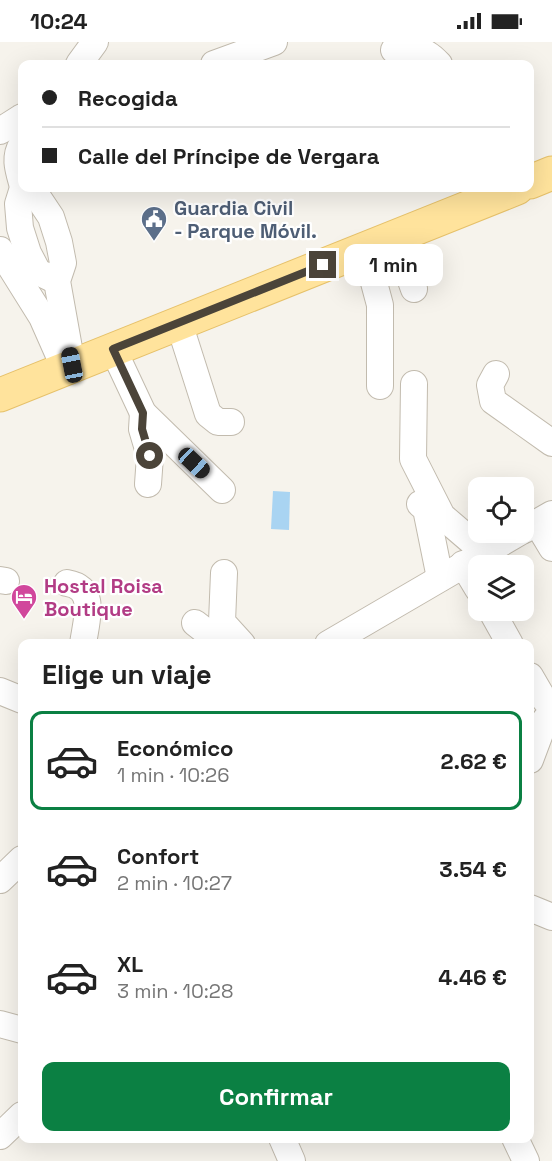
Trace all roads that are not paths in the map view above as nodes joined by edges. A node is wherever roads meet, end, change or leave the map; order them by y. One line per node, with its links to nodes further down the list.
1 (95, 42): 4 (street)
2 (274, 42): 5 (street)
3 (395, 52): 6 (street)
4 (82, 60)
5 (225, 60)
6 (435, 60)
7 (18, 120): 8 (street)
8 (0, 131)
9 (552, 173): 10 (main road)
10 (534, 180)
11 (35, 192): 20 (street)
12 (492, 192): 13 (main road)
13 (468, 197): 14 (main road)
14 (395, 236): 15 (main road); 17 (street)
15 (364, 249): 18 (main road); 23 (street)
16 (0, 250): 20 (street)
17 (414, 289)
18 (179, 323): 19 (main road); 26 (street)
19 (113, 349): 20 (main road); 25 (street)
20 (69, 367): 24 (main road)
21 (496, 374): 27 (street)
22 (414, 384): 34 (street)
23 (380, 386)
24 (0, 395)
25 (143, 413): 28 (street); 29 (street)
26 (231, 422)
27 (552, 443)
28 (148, 484)
29 (222, 490)
30 (420, 504): 38 (street)
31 (534, 526): 33 (street)
32 (501, 543): 35 (street)
33 (552, 548)
34 (472, 555)
35 (479, 555)
36 (468, 562): 38 (street)
37 (224, 573): 44 (street)
38 (440, 578): 45 (street)
39 (67, 583): 42 (street)
40 (497, 621): 46 (street)
41 (195, 623): 43 (street)
42 (84, 639)
43 (216, 639)
44 (237, 639)
45 (336, 639)
46 (507, 639)
47 (534, 683): 50 (street)
48 (0, 691): 49 (street)
49 (18, 698)
50 (552, 710): 51 (street)
51 (534, 749)
52 (18, 863): 53 (street)
53 (0, 880)
54 (534, 910): 55 (street)
55 (552, 917)
56 (0, 1024): 57 (street)
57 (18, 1029)
58 (18, 1119): 59 (street)
59 (0, 1136)
60 (284, 1143): 62 (street)
61 (517, 1143): 63 (street)
62 (292, 1161)
63 (526, 1161)

